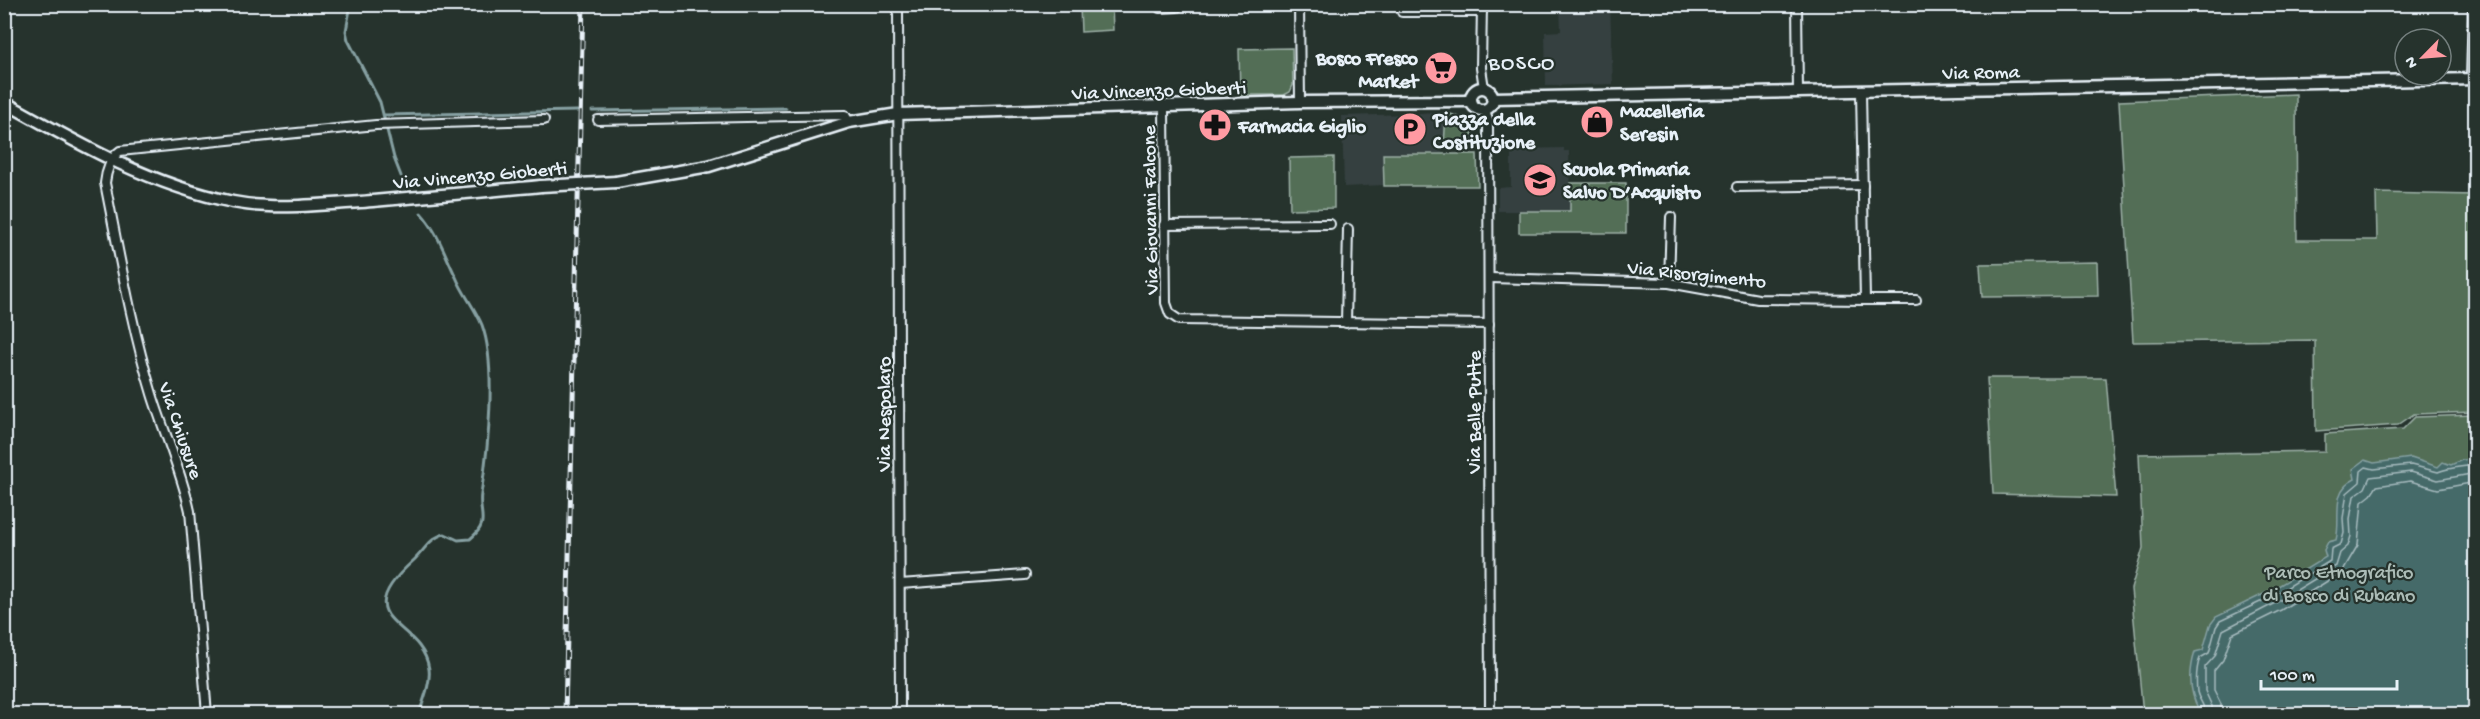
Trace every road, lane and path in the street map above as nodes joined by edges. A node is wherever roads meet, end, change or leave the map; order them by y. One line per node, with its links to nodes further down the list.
1 (898, 4): 19 (street, Via Nespolaro)
2 (1158, 4): 3 (street)
3 (1182, 4)
4 (1299, 4): 16 (street)
5 (1797, 4): 12 (street)
6 (2473, 4): 9 (street, Via Roma)
7 (1482, 8): 8 (street); 10 (street)
8 (1402, 12)
9 (2473, 79): 11 (street, Via Roma)
10 (1484, 88): 13 (street); 14 (street)
11 (1861, 92): 12 (street, Via Roma); 24 (street)
12 (1798, 93): 13 (street, Via Roma)
13 (1492, 98): 18 (street)
14 (1471, 101): 16 (street, Via Vincenzo Gioberti); 18 (street)
15 (4, 102): 23 (street, Via Vincenzo Gioberti)
16 (1300, 102): 17 (street, Via Vincenzo Gioberti)
17 (1164, 108): 19 (street, Via Vincenzo Gioberti); 28 (street, Via Giovanni Falcone)
18 (1485, 109): 30 (street, Via Belle Putte)
19 (898, 114): 22 (street, Via Vincenzo Gioberti); 37 (street, Via Nespolaro)
20 (544, 120): 23 (street)
21 (598, 120): 22 (street, Via Vincenzo Gioberti)
22 (849, 123): 23 (street, Via Vincenzo Gioberti, bridge)
23 (112, 160): 38 (street, Via Chiusure)
24 (1863, 185): 25 (street); 32 (street)
25 (1737, 188)
26 (1671, 217): 31 (street)
27 (1330, 224): 28 (street)
28 (1164, 225): 34 (street, Via Giovanni Falcone)
29 (1348, 229): 34 (street)
30 (1490, 278): 31 (street, Via Risorgimento); 35 (street, Via Belle Putte)
31 (1669, 283): 32 (street, Via Risorgimento)
32 (1865, 300): 33 (street, Via Risorgimento)
33 (1916, 300)
34 (1346, 322): 35 (street, Via Giovanni Falcone)
35 (1489, 324): 40 (street, Via Belle Putte)
36 (1025, 574): 37 (street)
37 (900, 584): 39 (street, Via Nespolaro)
38 (207, 714)
39 (900, 714)
40 (1490, 714)

